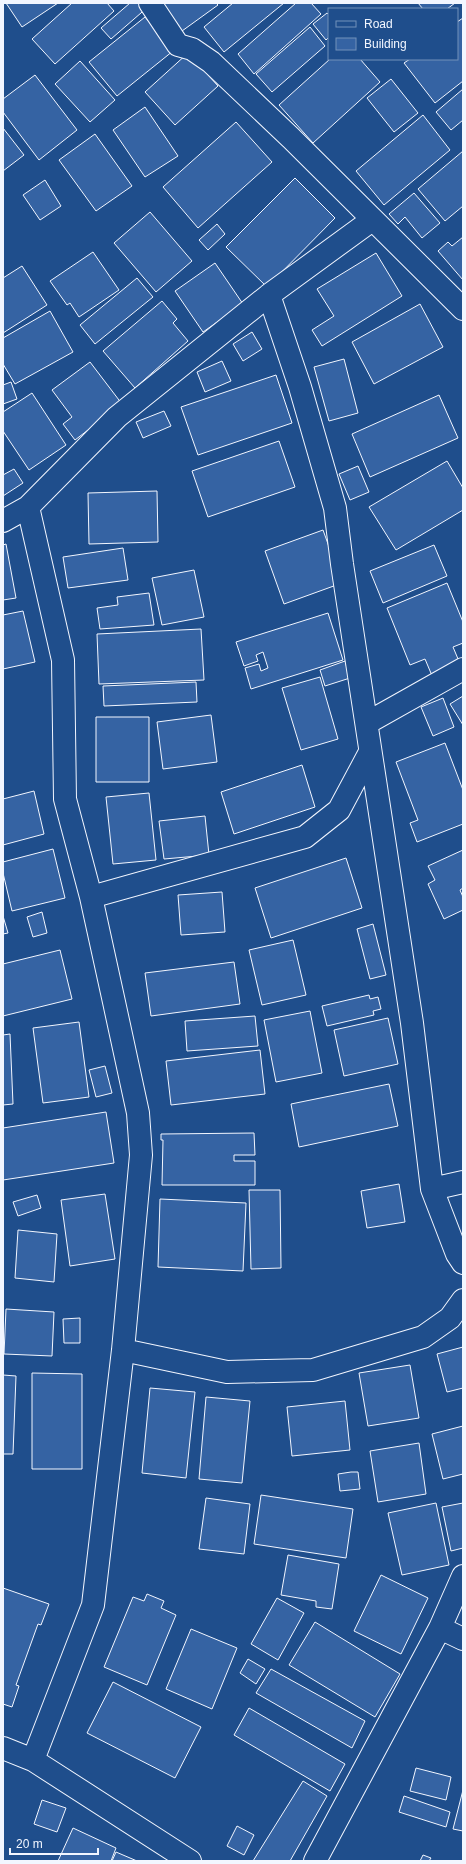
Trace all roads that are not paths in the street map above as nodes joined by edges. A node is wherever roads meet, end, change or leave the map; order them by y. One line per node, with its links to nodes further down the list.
1 (150, 3): 2 (street)
2 (372, 220): 3 (street); 4 (street)
3 (269, 295): 5 (street); 8 (street)
4 (463, 309)
5 (28, 507): 6 (street); 10 (street)
6 (3, 521)
7 (463, 669): 8 (street)
8 (367, 723): 9 (street)
9 (370, 752): 10 (street); 12 (street)
10 (91, 897): 15 (street)
11 (463, 1182): 12 (street)
12 (432, 1189): 13 (street)
13 (463, 1263)
14 (463, 1300): 15 (street)
15 (123, 1350): 20 (street)
16 (463, 1576): 17 (street)
17 (440, 1628): 18 (street); 22 (street)
18 (463, 1639)
19 (3, 1748): 20 (street)
20 (33, 1760): 21 (street)
21 (190, 1861)
22 (315, 1861)

